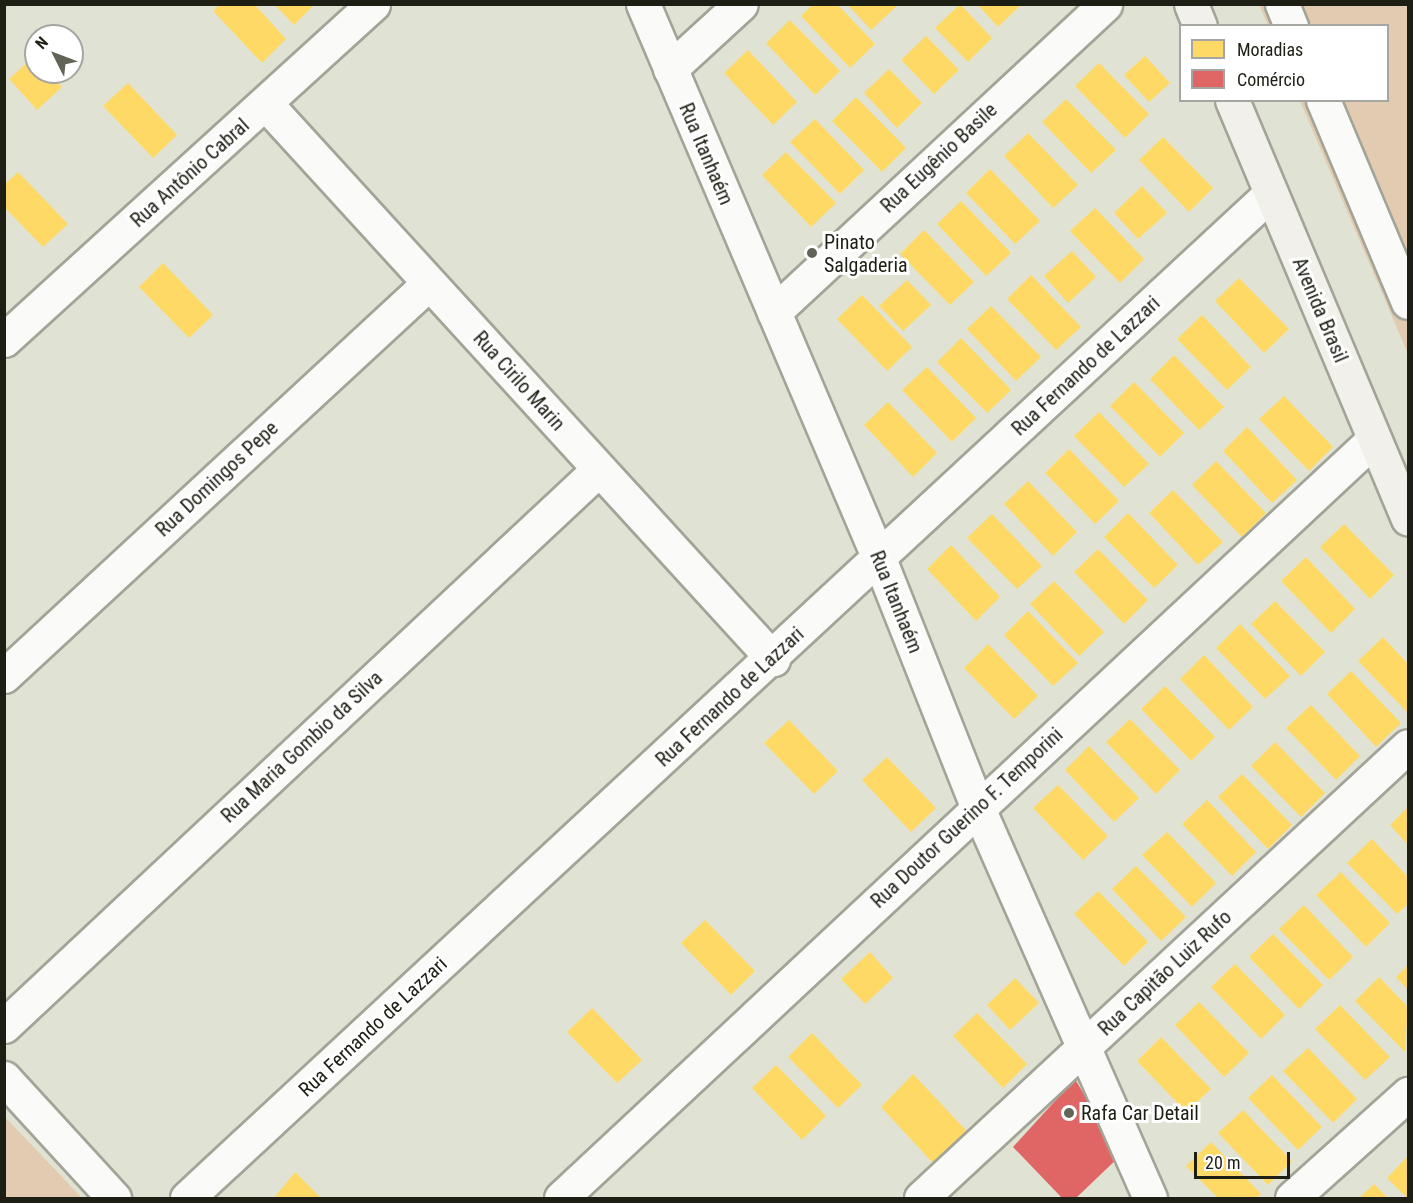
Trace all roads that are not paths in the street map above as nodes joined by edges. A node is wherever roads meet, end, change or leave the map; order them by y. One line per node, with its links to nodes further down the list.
1 (373, 4): 12 (street, Rua Antônio Cabral)
2 (643, 4): 9 (street, Rua Itanhaém)
3 (741, 4): 9 (street)
4 (1105, 4): 16 (street, Rua Eugênio Basile)
5 (1191, 4): 7 (main road)
6 (1282, 4): 8 (street)
7 (1199, 24)
8 (1290, 24)
9 (670, 69): 16 (street, Rua Itanhaém)
10 (1233, 102): 13 (main road, Avenida Brasil)
11 (1324, 102): 15 (street)
12 (266, 104): 14 (street, Rua Cirilo Marin); 17 (street, Rua Antônio Cabral)
13 (1271, 193): 18 (main road, Avenida Brasil); 21 (street, Rua Fernando de Lazzari)
14 (429, 283): 19 (street, Rua Cirilo Marin); 23 (street, Rua Domingos Pepe)
15 (1408, 302)
16 (774, 312): 21 (street, Rua Itanhaém)
17 (4, 340)
18 (1374, 439): 20 (main road, Avenida Brasil); 25 (street, Rua Doutor Guerino F. Temporini)
19 (599, 469): 22 (street, Rua Cirilo Marin); 26 (street, Rua Maria Gombio da Silva)
20 (1408, 519)
21 (880, 561): 22 (street, Rua Fernando de Lazzari); 25 (street, Rua Itanhaém)
22 (772, 658): 31 (street, Rua Fernando de Lazzari)
23 (4, 676)
24 (1408, 746): 27 (street, Rua Capitão Luiz Rufo)
25 (978, 808): 27 (street, Rua Itanhaém); 32 (street, Rua Doutor Guerino F. Temporini)
26 (4, 1026)
27 (1085, 1047): 33 (street, Rua Capitão Luiz Rufo); 34 (street, Rua Itanhaém)
28 (4, 1078): 30 (street)
29 (1408, 1094): 35 (street)
30 (114, 1198)
31 (187, 1198)
32 (561, 1198)
33 (921, 1198)
34 (1150, 1198)
35 (1292, 1198)

